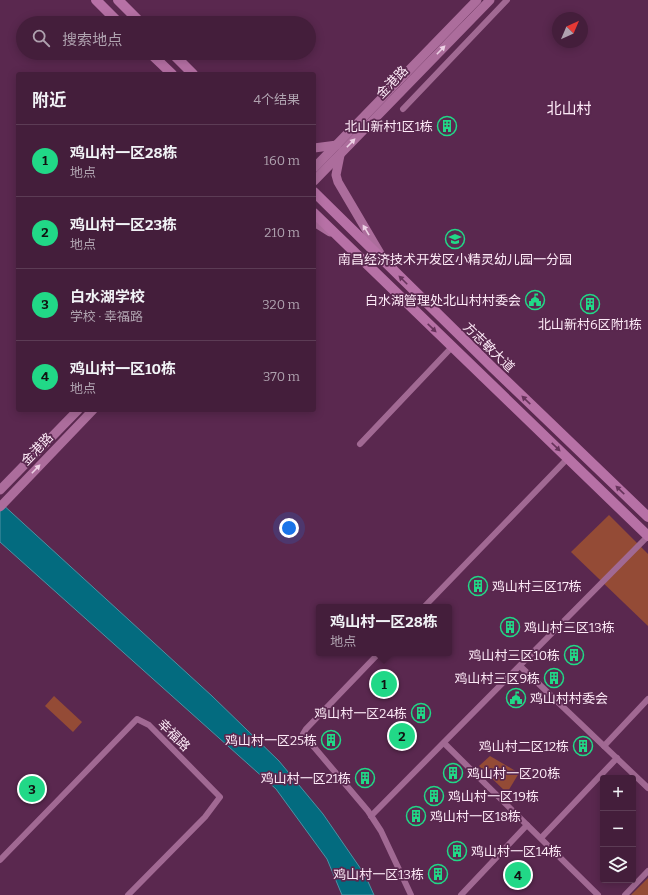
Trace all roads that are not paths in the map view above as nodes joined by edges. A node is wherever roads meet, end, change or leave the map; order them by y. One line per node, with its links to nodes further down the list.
1 (96, 0): 6 (main road)
2 (118, 0): 7 (main road)
3 (477, 0): 13 (main road, 金港路)
4 (490, 0): 15 (main road, 金港路, one-way to 4)
5 (507, 0): 12 (street)
6 (112, 16)
7 (134, 16)
8 (157, 60): 10 (main road)
9 (179, 60): 11 (main road)
10 (170, 72)
11 (191, 72)
12 (402, 109)
13 (337, 145): 14 (main road); 16 (main road, 金港路)
14 (316, 148)
15 (340, 154): 17 (main road, 金港路); 22 (main road, one-way to 15)
16 (316, 166)
17 (316, 179)
18 (316, 194): 22 (main road, 方志敏大道)
19 (316, 215): 21 (main road, 方志敏大道)
20 (316, 223): 21 (main road)
21 (340, 238): 23 (main road, 方志敏大道, one-way to 23)
22 (386, 264): 30 (main road, 方志敏大道, one-way to 22)
23 (452, 347): 26 (street); 27 (main road, 方志敏大道, one-way to 27)
24 (76, 412): 28 (main road, 金港路)
25 (91, 412): 29 (main road, 金港路, one-way to 25)
26 (360, 444)
27 (568, 458): 31 (main road, 方志敏大道); 32 (street)
28 (0, 489)
29 (0, 506)
30 (648, 517)
31 (648, 536): 34 (street)
32 (427, 604)
33 (376, 656): 40 (street)
34 (520, 666): 36 (street); 37 (street)
35 (648, 701): 37 (street)
36 (444, 743): 40 (street); 41 (street)
37 (604, 746): 38 (street)
38 (617, 758): 39 (street); 42 (street)
39 (648, 788)
40 (372, 816): 46 (street)
41 (527, 825): 42 (street); 47 (street)
42 (541, 838): 48 (street)
43 (0, 860): 45 (street, 幸福路)
44 (648, 871): 49 (street)
45 (128, 895)
46 (411, 895)
47 (461, 895)
48 (598, 895)
49 (625, 895)

